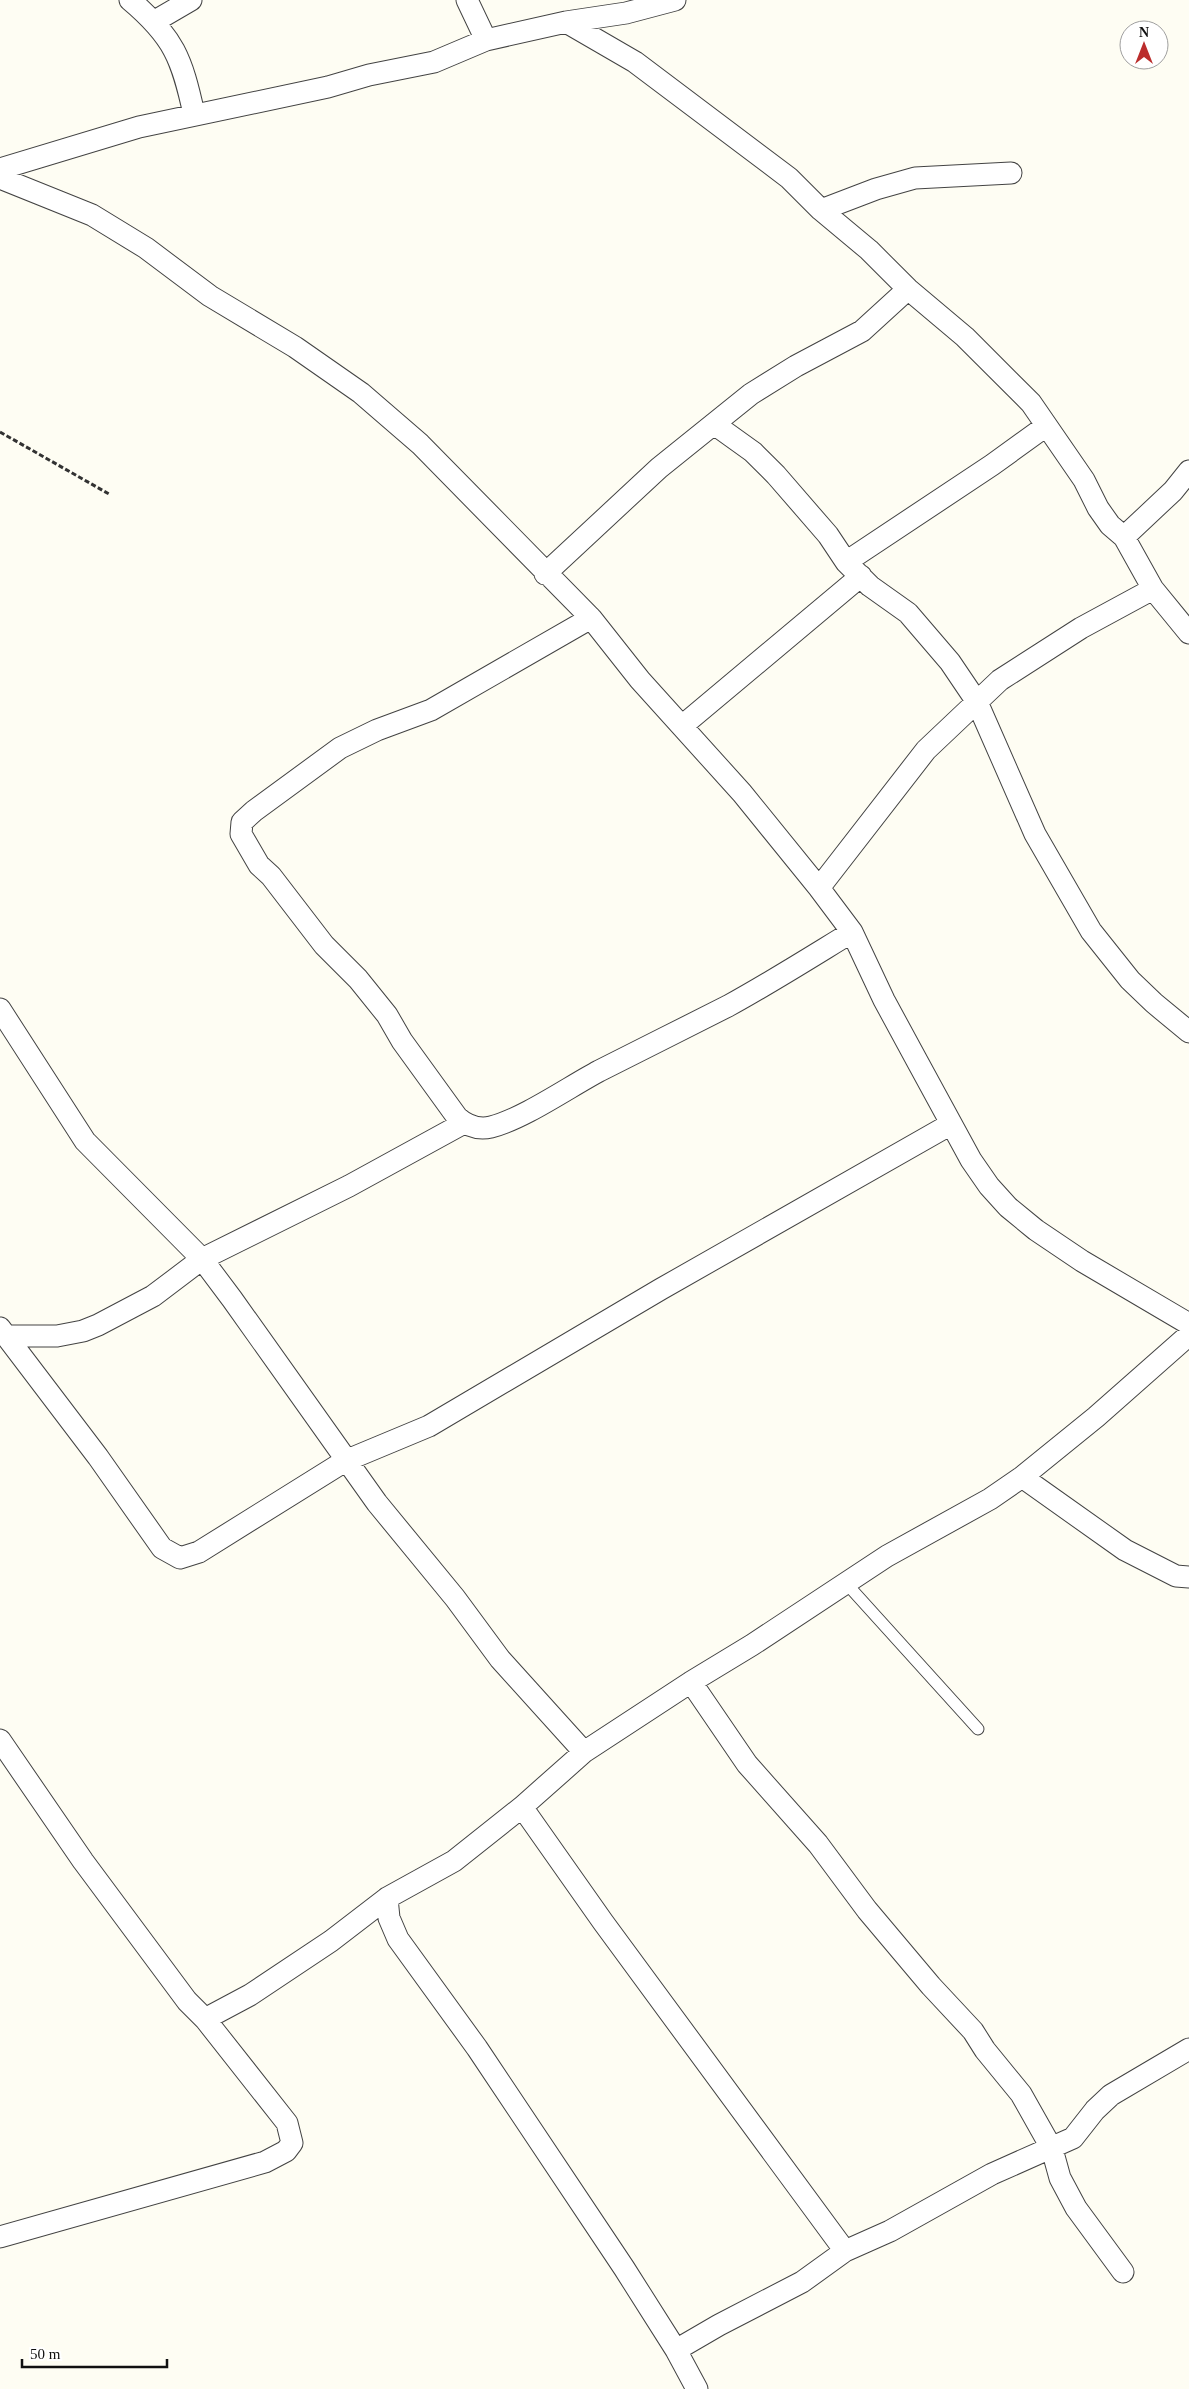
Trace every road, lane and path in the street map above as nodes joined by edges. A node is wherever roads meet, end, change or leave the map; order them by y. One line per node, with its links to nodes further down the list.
1 (130, 0): 5 (street)
2 (191, 0): 5 (street)
3 (467, 0): 7 (street)
4 (675, 0): 6 (street)
5 (155, 21): 8 (street)
6 (566, 22): 7 (street); 12 (street)
7 (486, 40): 8 (street)
8 (194, 114): 9 (street)
9 (0, 169)
10 (1011, 174): 12 (street)
11 (0, 178): 21 (street)
12 (821, 210): 13 (street)
13 (908, 289): 14 (street); 15 (street)
14 (714, 424): 20 (street); 21 (street)
15 (1046, 426): 19 (street); 20 (street)
16 (0, 432): 18 (path)
17 (1189, 470): 19 (street)
18 (109, 494)
19 (1124, 537): 22 (street)
20 (853, 569): 25 (street); 26 (street)
21 (545, 574): 23 (street)
22 (1153, 589): 24 (street); 25 (street)
23 (591, 618): 26 (street); 31 (street)
24 (1189, 633)
25 (977, 702): 27 (street); 30 (street)
26 (682, 726): 27 (street)
27 (819, 888): 28 (street)
28 (852, 932): 31 (street); 32 (street)
29 (0, 1009): 33 (street)
30 (1189, 1032)
31 (464, 1123): 33 (street)
32 (951, 1124): 34 (street); 37 (street)
33 (202, 1259): 35 (street); 37 (street)
34 (1189, 1324)
35 (3, 1332): 37 (street)
36 (1189, 1336): 38 (street)
37 (345, 1461): 44 (street)
38 (1022, 1477): 39 (street); 40 (street)
39 (1189, 1577)
40 (846, 1582): 41 (street); 42 (lane)
41 (691, 1682): 44 (street); 49 (street)
42 (978, 1729)
43 (0, 1740): 47 (street)
44 (584, 1752): 45 (street)
45 (522, 1807): 46 (street); 51 (street)
46 (387, 1898): 47 (street); 53 (street)
47 (206, 2019): 50 (street)
48 (1189, 2049): 49 (street)
49 (1052, 2149): 51 (street); 52 (street)
50 (0, 2236)
51 (844, 2251): 53 (street)
52 (1123, 2272)
53 (676, 2350): 54 (street)
54 (697, 2389)

